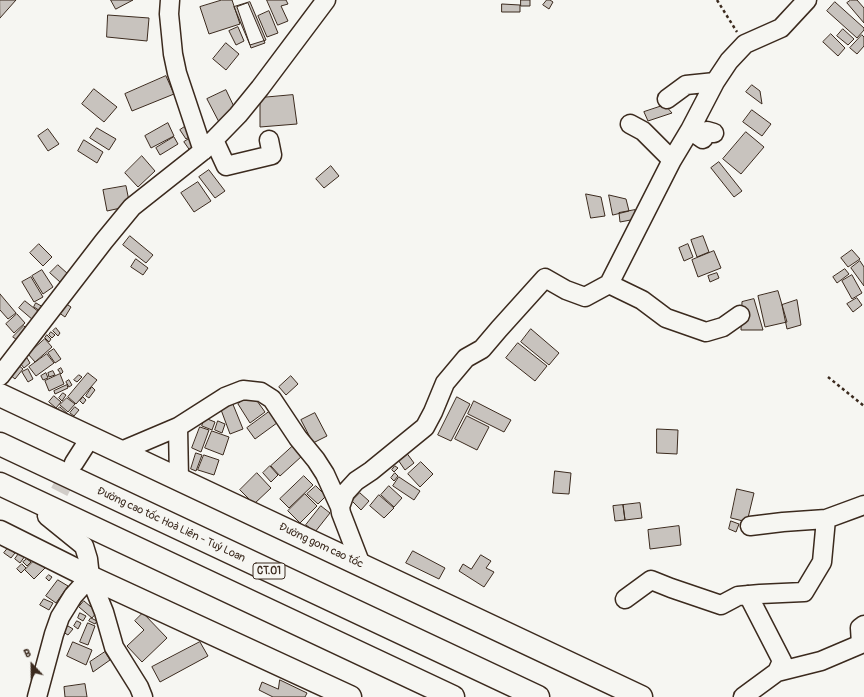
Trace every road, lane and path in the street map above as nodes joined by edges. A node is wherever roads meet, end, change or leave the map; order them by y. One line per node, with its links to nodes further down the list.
1 (170, 0): 12 (street)
2 (326, 0): 12 (street)
3 (717, 0): 5 (path)
4 (807, 0): 5 (street)
5 (745, 44): 6 (street)
6 (715, 82): 7 (street); 9 (street)
7 (667, 99)
8 (630, 124): 13 (street)
9 (690, 130): 10 (street); 13 (street)
10 (714, 133)
11 (269, 140): 12 (street)
12 (208, 145): 16 (street)
13 (672, 160): 14 (street)
14 (609, 284): 15 (street); 28 (street)
15 (740, 315)
16 (0, 376)
17 (828, 377): 19 (path)
18 (0, 395): 21 (main road, Đường gom cao tốc)
19 (864, 406)
20 (178, 427): 23 (street); 25 (street); 28 (street)
21 (90, 438): 23 (main road, Đường gom cao tốc); 24 (street)
22 (0, 444): 43 (main road, Đường cao tốc Hoà Liên - Tuý Loan / CT.01)
23 (119, 452): 25 (main road, Đường gom cao tốc)
24 (74, 463)
25 (178, 479): 33 (main road, Đường gom cao tốc)
26 (0, 484): 42 (main road)
27 (864, 505): 30 (street)
28 (340, 507): 33 (street)
29 (47, 516): 34 (street)
30 (826, 519): 31 (street); 35 (street)
31 (750, 526)
32 (0, 532): 34 (main road)
33 (361, 565): 44 (main road, Đường gom cao tốc)
34 (90, 578): 39 (street); 40 (street); 41 (main road)
35 (748, 595): 36 (street); 38 (street)
36 (625, 599)
37 (864, 625): 38 (street)
38 (777, 672): 45 (street)
39 (37, 697)
40 (143, 697)
41 (350, 697)
42 (453, 697)
43 (538, 697)
44 (642, 697)
45 (743, 697)

